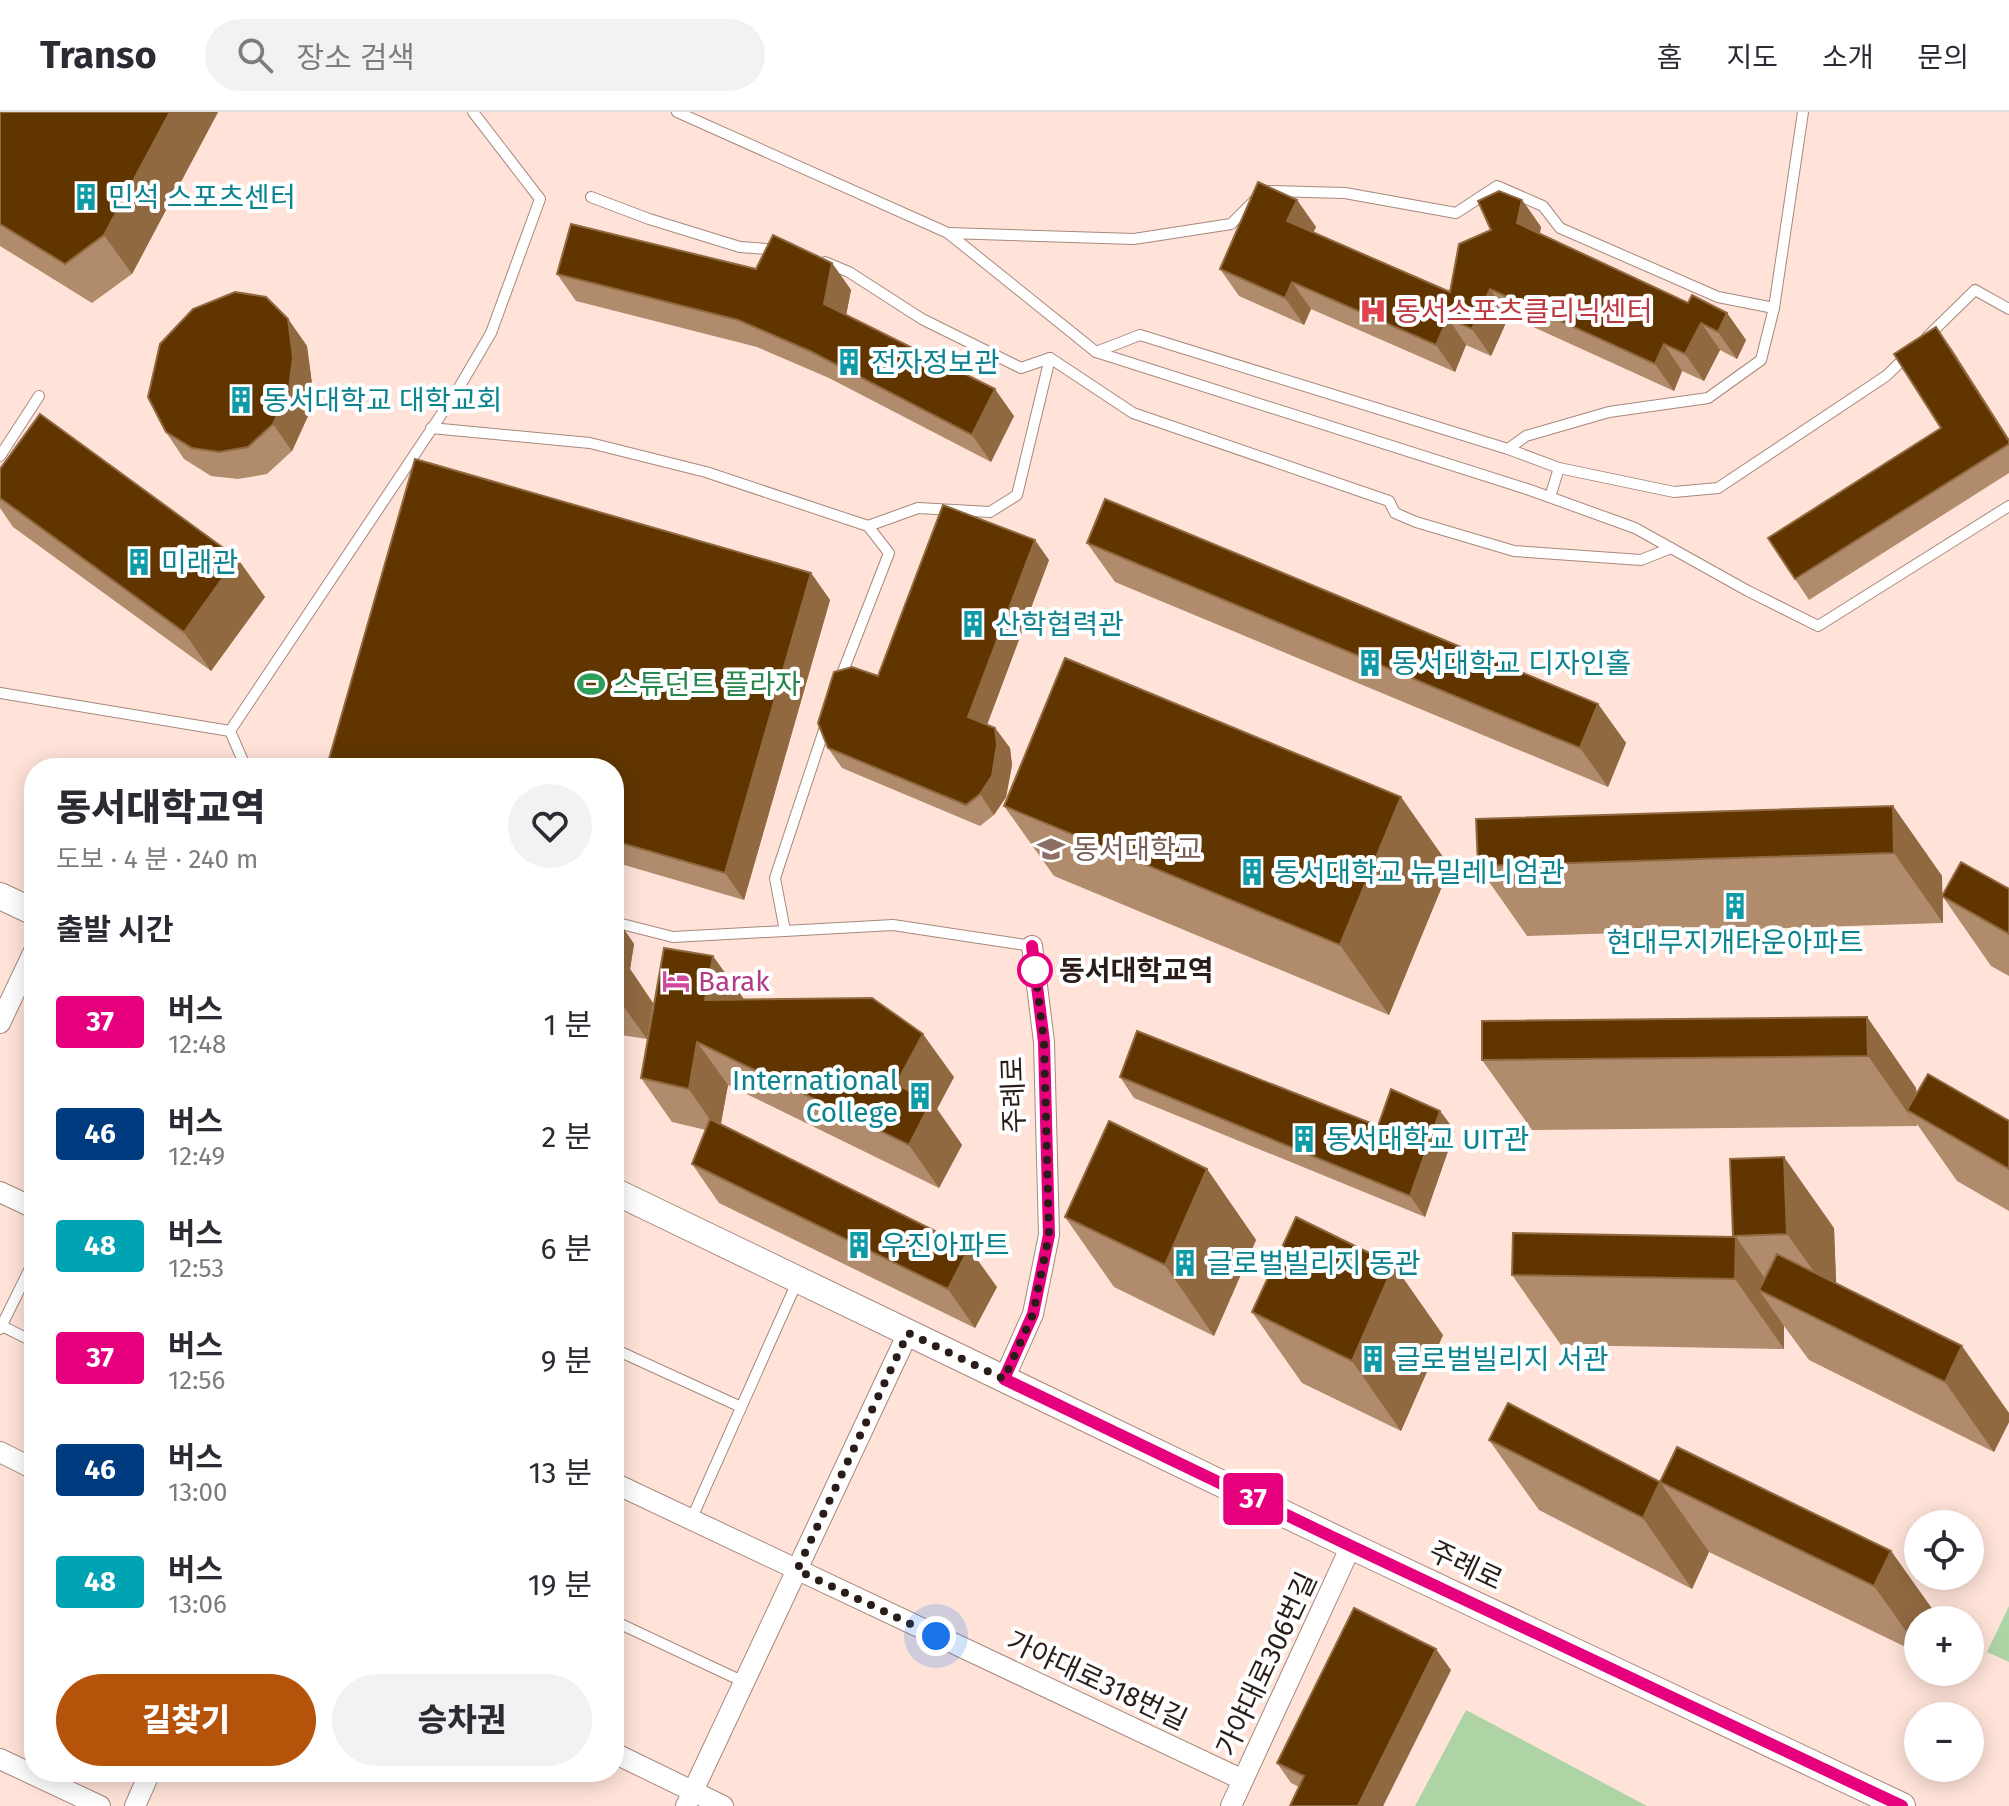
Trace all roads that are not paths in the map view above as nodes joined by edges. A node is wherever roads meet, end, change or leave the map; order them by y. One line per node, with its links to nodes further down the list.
1 (473, 112): 13 (lane)
2 (677, 112): 5 (lane)
3 (1803, 112): 8 (lane)
4 (591, 197): 6 (lane)
5 (948, 233): 8 (lane); 10 (lane)
6 (787, 251)
7 (814, 257): 11 (lane)
8 (1774, 308): 14 (lane)
9 (2009, 309): 16 (lane)
10 (1096, 352): 14 (lane); 17 (lane)
11 (1050, 358): 19 (lane); 20 (lane)
12 (39, 396): 15 (lane)
13 (431, 428): 19 (lane); 24 (lane)
14 (1508, 449): 16 (lane)
15 (0, 456)
16 (1559, 468): 17 (lane)
17 (1550, 497): 20 (lane)
18 (2009, 506): 20 (lane)
19 (868, 526): 22 (lane)
20 (1671, 548)
21 (0, 693): 24 (lane)
22 (835, 696)
23 (830, 710): 29 (lane)
24 (230, 731): 25 (lane)
25 (242, 758)
26 (0, 896): 27 (street)
27 (24, 907)
28 (624, 925): 29 (lane)
29 (785, 931): 30 (lane)
30 (1032, 946): 42 (street, 주례로)
31 (24, 972): 32 (street)
32 (0, 1023)
33 (0, 1192): 35 (street)
34 (624, 1196): 37 (street, 주례로)
35 (24, 1203)
36 (24, 1280): 38 (lane)
37 (798, 1280): 39 (street, 주례로); 43 (lane)
38 (1, 1327): 40 (lane)
39 (908, 1333): 42 (street, 주례로); 49 (street)
40 (24, 1337)
41 (624, 1354): 43 (lane)
42 (1004, 1379): 48 (street, 주례로)
43 (741, 1407): 47 (lane)
44 (0, 1452): 45 (street)
45 (24, 1464)
46 (624, 1488): 47 (street, 가야대로318번길)
47 (691, 1520): 49 (street, 가야대로318번길)
48 (1351, 1546): 55 (street, 가야대로306번길); 63 (street, 주례로)
49 (797, 1570): 51 (street); 55 (street, 가야대로318번길)
50 (624, 1626): 51 (lane)
51 (744, 1682): 58 (street)
52 (0, 1759): 54 (street)
53 (624, 1759): 58 (street)
54 (24, 1770)
55 (1243, 1780): 62 (street, 가야대로306번길)
56 (49, 1782): 59 (street)
57 (146, 1782): 60 (street)
58 (690, 1799): 61 (street)
59 (100, 1806)
60 (135, 1806)
61 (723, 1806)
62 (1231, 1806)
63 (1902, 1806)

